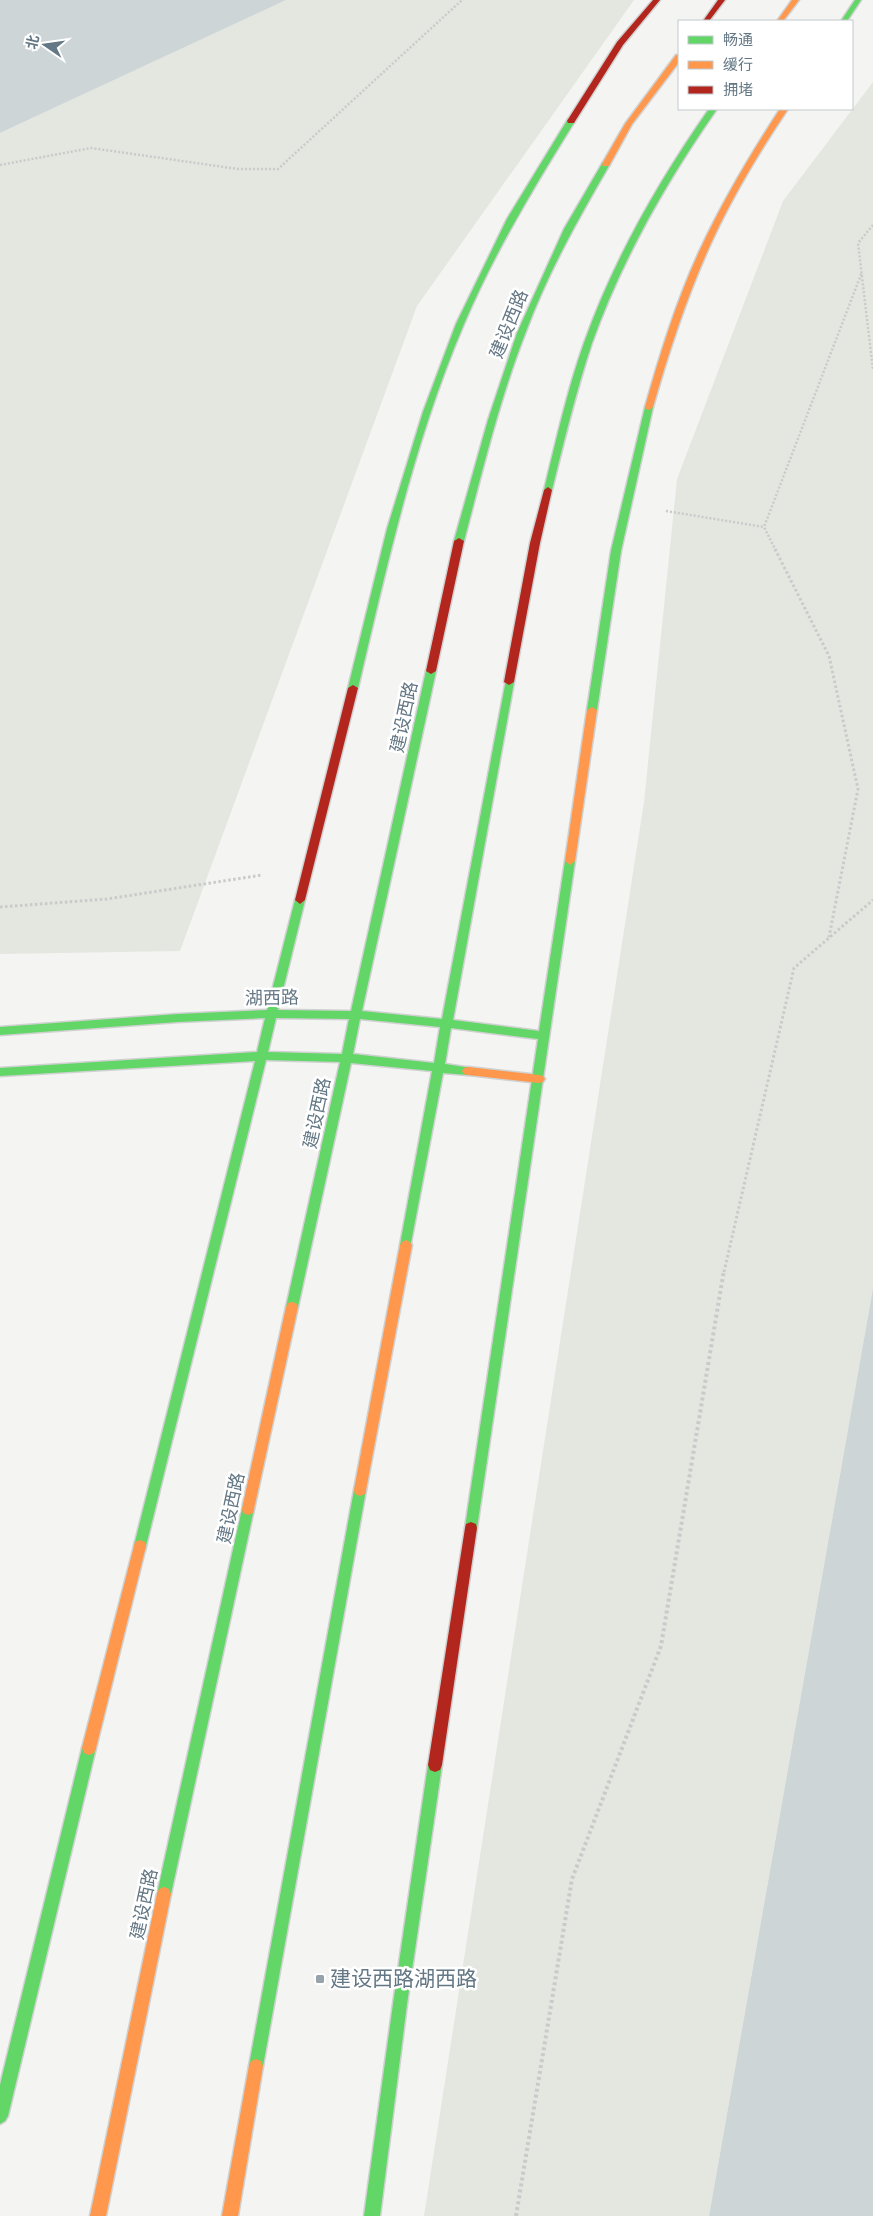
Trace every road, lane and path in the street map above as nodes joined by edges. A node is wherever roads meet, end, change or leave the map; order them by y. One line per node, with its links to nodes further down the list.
1 (462, 0): 12 (path)
2 (656, 0): 18 (street)
3 (722, 0): 6 (street)
4 (796, 0): 7 (street)
5 (858, 0): 8 (street)
6 (707, 20)
7 (781, 20)
8 (845, 20)
9 (678, 58): 23 (street, 建设西路)
10 (712, 110): 24 (street)
11 (783, 110): 16 (street)
12 (0, 165)
13 (873, 225): 14 (path)
14 (862, 272): 15 (path); 17 (path)
15 (873, 370)
16 (626, 505): 17 (path); 26 (street)
17 (764, 527): 21 (path)
18 (308, 868): 20 (path); 22 (street)
19 (873, 900): 21 (path)
20 (0, 907)
21 (829, 938): 36 (path)
22 (272, 1014): 23 (street, 湖西路); 25 (street, 湖西路); 27 (street)
23 (356, 1016): 24 (street, 湖西路); 28 (street, 建设西路)
24 (447, 1023): 26 (street, 湖西路); 29 (street)
25 (0, 1031)
26 (544, 1036): 31 (street)
27 (261, 1056): 28 (street); 30 (street); 32 (street)
28 (347, 1058): 29 (street); 33 (street, 建设西路)
29 (439, 1067): 31 (street); 34 (street)
30 (0, 1072)
31 (539, 1079): 35 (street)
32 (0, 2116)
33 (98, 2216)
34 (230, 2216)
35 (372, 2216)
36 (516, 2216)

